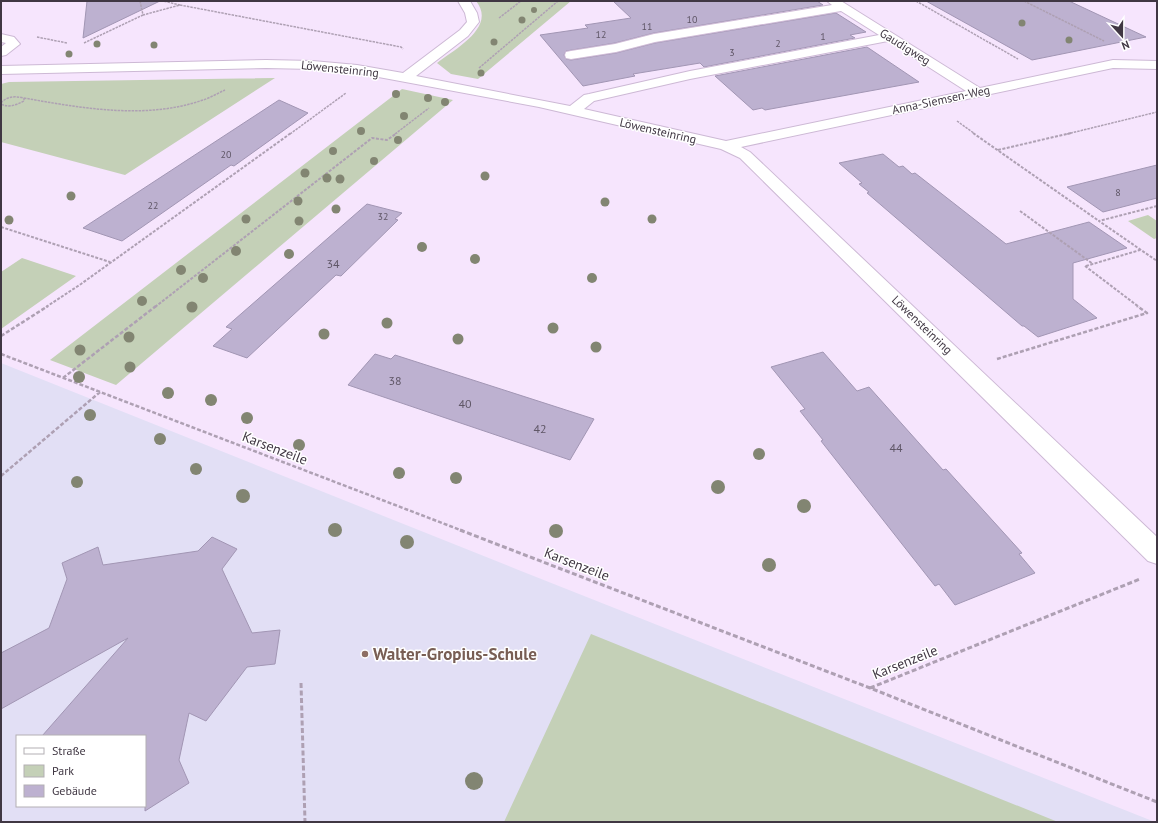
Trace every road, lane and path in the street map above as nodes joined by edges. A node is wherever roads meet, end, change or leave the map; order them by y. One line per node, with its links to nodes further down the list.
1 (140, 1): 9 (path)
2 (163, 1): 7 (path)
3 (464, 1): 21 (street)
4 (558, 1): 19 (path)
5 (916, 1): 17 (path)
6 (1024, 1): 12 (path)
7 (180, 4): 9 (path); 15 (path)
8 (838, 4): 10 (street, Gaudigweg); 16 (street)
9 (143, 15): 13 (path)
10 (890, 37): 24 (street, Gaudigweg); 28 (street)
11 (1, 38): 14 (street)
12 (1110, 44)
13 (79, 45)
14 (1, 52)
15 (405, 52)
16 (571, 55)
17 (1022, 61)
18 (1157, 65): 24 (street, Anna-Siemsen-Weg)
19 (477, 69)
20 (1, 70): 21 (street, Löwensteinring)
21 (405, 78): 28 (street, Löwensteinring)
22 (228, 86): 25 (path)
23 (351, 89): 39 (path)
24 (977, 92): 31 (street, Anna-Siemsen-Weg)
25 (24, 98): 26 (path); 26 (path)
26 (1, 104)
27 (434, 104): 44 (path)
28 (573, 111): 31 (street, Löwensteinring)
29 (1157, 112): 32 (path)
30 (954, 119): 32 (path)
31 (726, 146): 47 (street, Löwensteinring)
32 (998, 150): 35 (path)
33 (1157, 206): 35 (path)
34 (1020, 212): 40 (path)
35 (1099, 221): 37 (path)
36 (1, 227): 39 (path)
37 (1141, 250): 38 (path); 40 (path)
38 (1157, 261)
39 (110, 263): 41 (path)
40 (1093, 264): 43 (path)
41 (1, 336)
42 (1, 354): 44 (path, Karsenzeile)
43 (992, 360)
44 (63, 378): 45 (path, Karsenzeile)
45 (100, 392): 46 (path); 50 (path, Karsenzeile)
46 (1, 476)
47 (1157, 552)
48 (1144, 577): 50 (path, Karsenzeile)
49 (301, 683): 52 (path)
50 (870, 688): 51 (path)
51 (1157, 802)
52 (305, 822)

